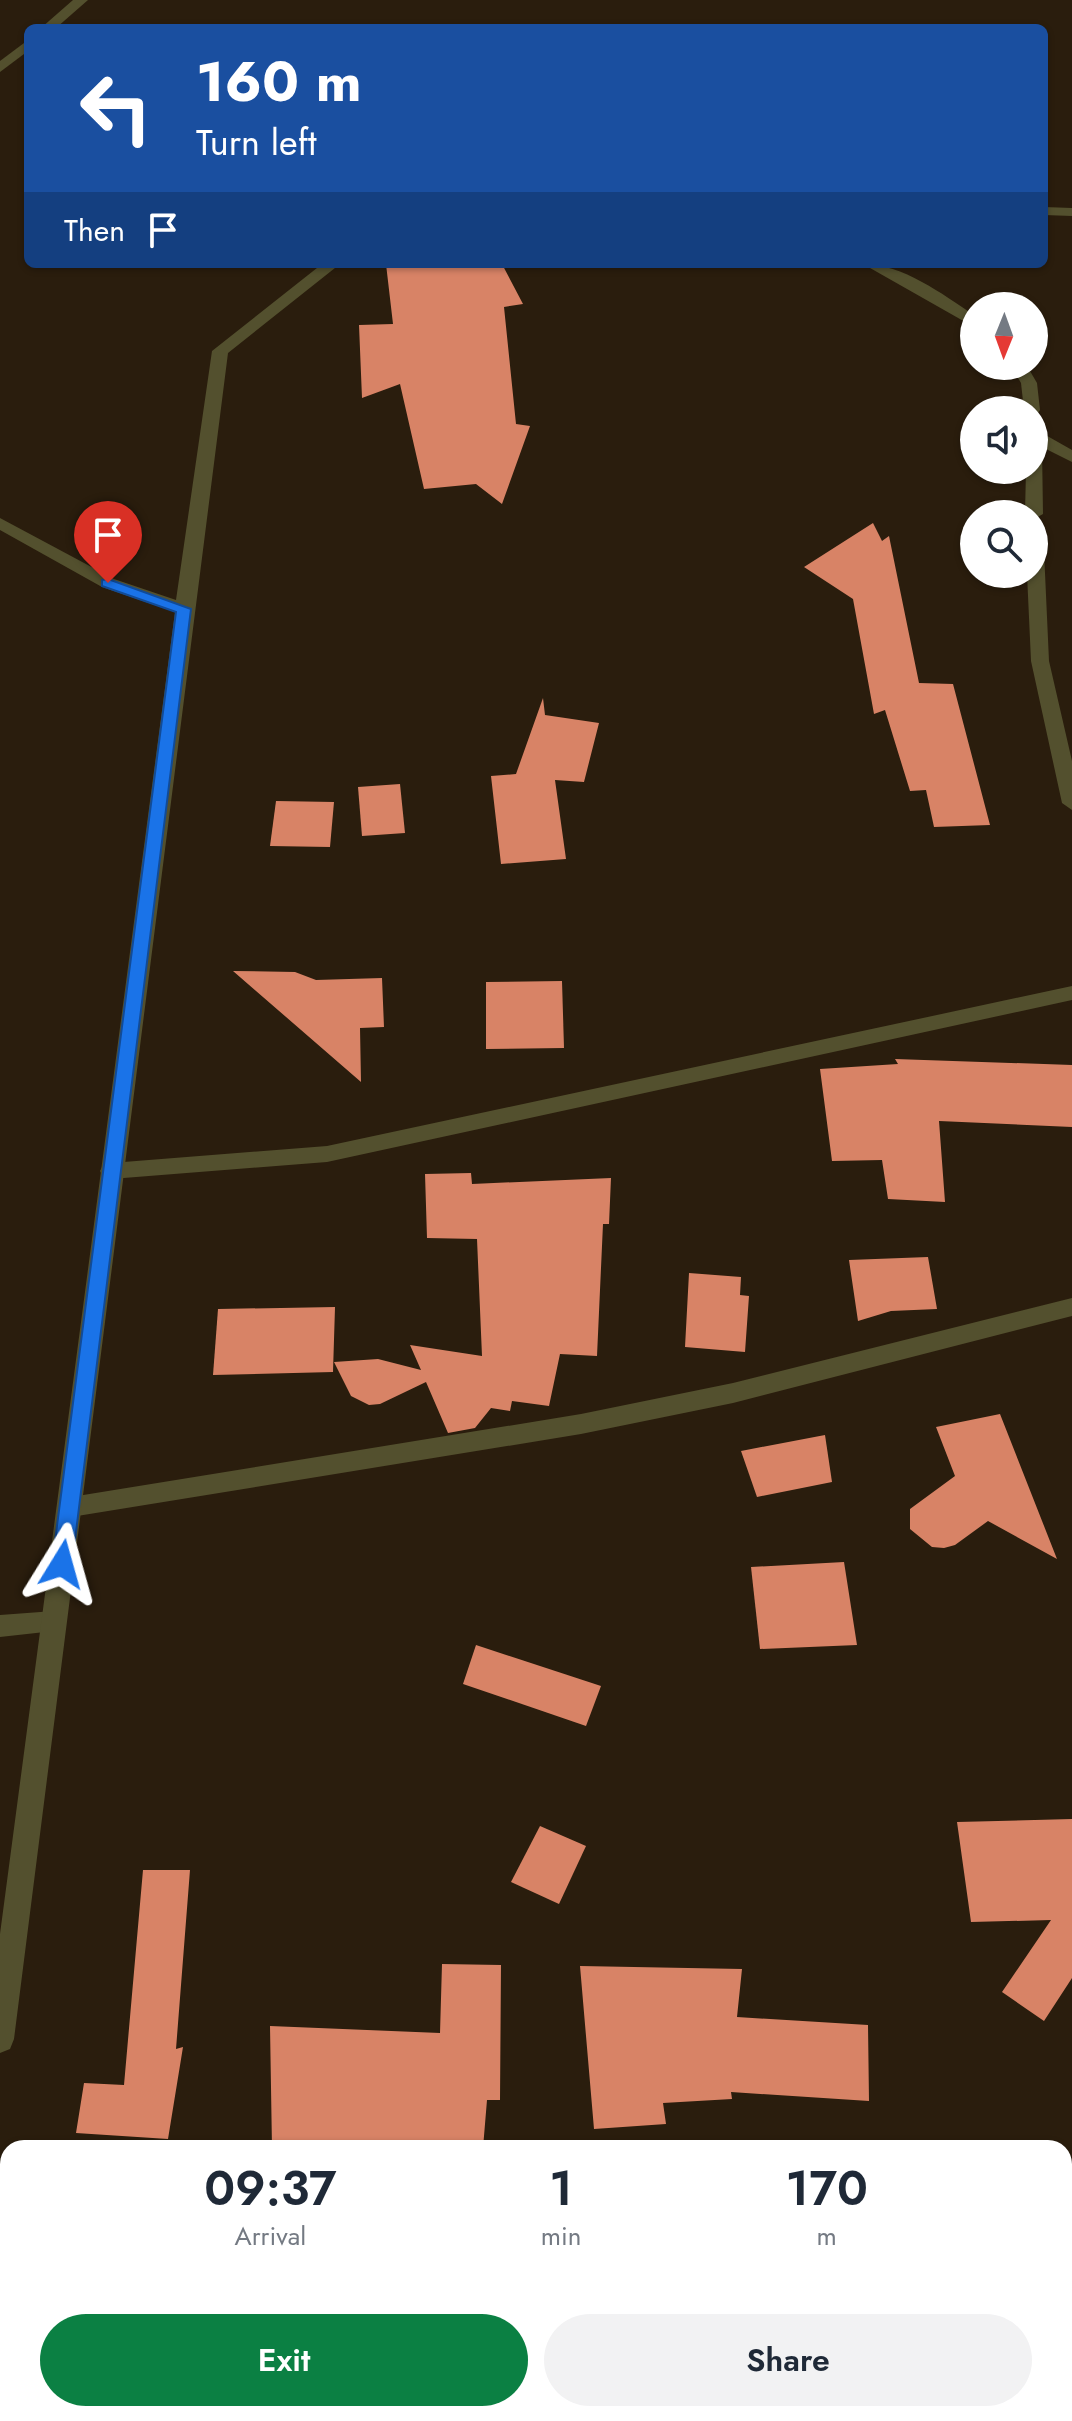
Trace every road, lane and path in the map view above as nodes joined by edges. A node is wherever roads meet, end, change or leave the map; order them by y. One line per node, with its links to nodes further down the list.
1 (81, 0): 2 (street)
2 (53, 24)
3 (24, 47): 4 (street)
4 (0, 68)
5 (1048, 211): 6 (street)
6 (1072, 212)
7 (327, 268): 14 (street)
8 (879, 268): 9 (street)
9 (960, 313)
10 (1048, 443): 11 (street)
11 (1072, 457)
12 (0, 523): 14 (street)
13 (1037, 588): 15 (street)
14 (184, 609): 17 (street)
15 (1072, 803)
16 (1072, 993): 17 (street)
17 (111, 1171): 19 (street)
18 (1072, 1307): 19 (street)
19 (71, 1507): 20 (street)
20 (54, 1622): 21 (street); 22 (street)
21 (0, 1626)
22 (0, 2039)

